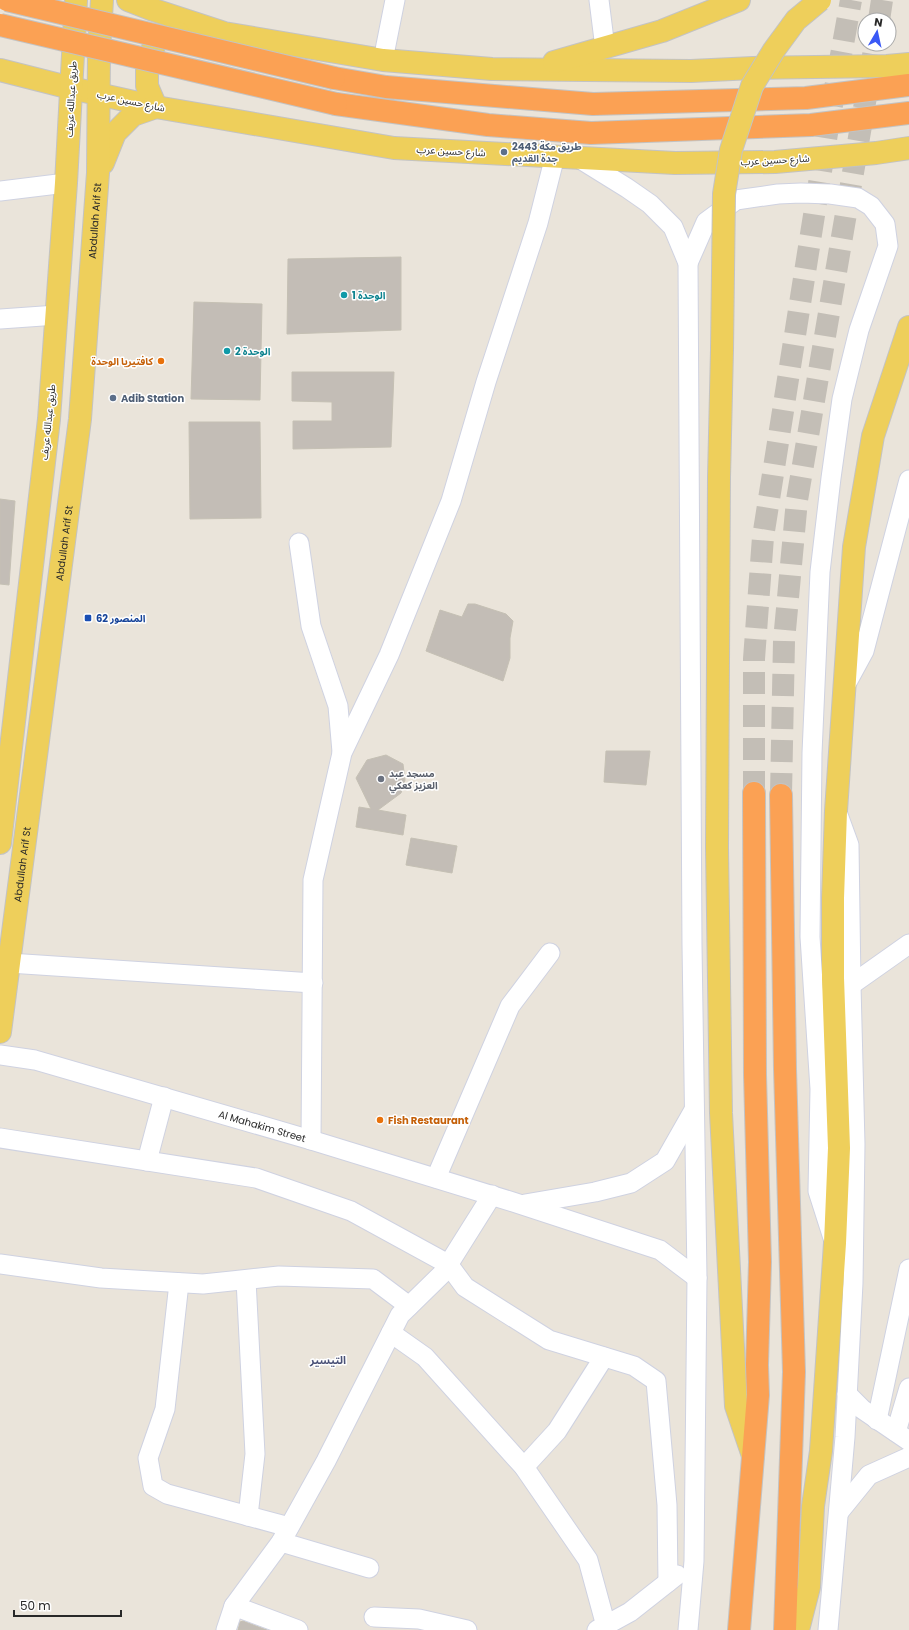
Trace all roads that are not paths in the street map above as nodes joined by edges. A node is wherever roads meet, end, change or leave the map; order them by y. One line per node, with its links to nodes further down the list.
1 (7, 0): 10 (main road); 18 (highway, bridge)
2 (76, 0): 19 (main road, طريق عبدالله عريف)
3 (102, 0): 20 (main road, Abdullah Arif St)
4 (128, 0): 9 (main road)
5 (395, 0): 14 (street)
6 (599, 0): 13 (street)
7 (739, 0): 13 (main road)
8 (820, 0): 72 (main road, bridge)
9 (145, 4): 12 (main road)
10 (0, 16)
11 (0, 25): 22 (highway, bridge)
12 (224, 33): 14 (main road); 21 (main road)
13 (605, 48): 17 (main road)
14 (383, 60): 17 (main road)
15 (909, 64): 17 (main road)
16 (0, 70): 19 (main road, شارع حسين عرب)
17 (528, 70)
18 (909, 85)
19 (71, 88): 20 (main road, شارع حسين عرب); 27 (main road, طريق عبدالله عريف)
20 (99, 94): 21 (main road, شارع حسين عرب); 26 (main road, Abdullah Arif St)
21 (156, 107): 24 (main road, شارع حسين عرب); 26 (main road)
22 (909, 113)
23 (909, 148): 25 (main road, شارع حسين عرب)
24 (555, 156): 25 (main road, شارع حسين عرب); 36 (street)
25 (577, 157): 29 (street)
26 (98, 173): 45 (main road, Abdullah Arif St)
27 (66, 183): 28 (street); 30 (main road, طريق عبدالله عريف)
28 (0, 191)
29 (688, 263): 51 (street); 58 (street)
30 (57, 315): 31 (street); 37 (main road, طريق عبدالله عريف)
31 (0, 319)
32 (909, 327): 35 (main road)
33 (909, 480): 35 (street)
34 (299, 543): 36 (street)
35 (845, 688): 40 (main road)
36 (342, 753): 46 (street)
37 (5, 758): 41 (main road, طريق عبدالله عريف)
38 (754, 793): 72 (highway)
39 (781, 796): 89 (highway)
40 (836, 811): 47 (street); 58 (main road)
41 (2, 813): 42 (main road, طريق عبدالله عريف)
42 (0, 843)
43 (909, 944): 47 (street)
44 (550, 953): 55 (street)
45 (9, 963): 46 (street); 48 (main road, Abdullah Arif St)
46 (313, 982): 53 (street)
47 (851, 986): 69 (street)
48 (0, 1032)
49 (0, 1055): 50 (street, Al Mahakim Street)
50 (164, 1097): 53 (street, Al Mahakim Street); 54 (street)
51 (695, 1109): 57 (street); 62 (street)
52 (0, 1138): 54 (street)
53 (311, 1140): 55 (street, Al Mahakim Street)
54 (147, 1161): 60 (street)
55 (436, 1178): 56 (street, Al Mahakim Street)
56 (492, 1195): 57 (street, Al Mahakim Street); 60 (street)
57 (523, 1205): 62 (street, Al Mahakim Street)
58 (835, 1243): 90 (main road)
59 (0, 1264): 64 (street)
60 (448, 1264): 65 (street); 67 (street)
61 (909, 1269): 70 (street)
62 (697, 1278): 78 (street)
63 (246, 1280): 64 (street); 65 (street); 76 (street)
64 (179, 1283): 76 (street)
65 (409, 1306): 66 (street)
66 (391, 1333): 74 (street); 77 (street)
67 (604, 1357): 74 (street); 80 (street)
68 (909, 1388): 71 (street)
69 (847, 1394): 70 (street); 75 (street)
70 (877, 1420): 71 (street)
71 (902, 1437)
72 (753, 1456): 88 (highway)
73 (909, 1457): 75 (street)
74 (524, 1467): 83 (street)
75 (839, 1512): 91 (street)
76 (248, 1516): 77 (street)
77 (285, 1534): 79 (street); 81 (street)
78 (694, 1562): 80 (street); 87 (street)
79 (369, 1568)
80 (668, 1582): 83 (street)
81 (234, 1606): 84 (street); 85 (street)
82 (374, 1617): 86 (street)
83 (602, 1628)
84 (226, 1630)
85 (298, 1630)
86 (467, 1630)
87 (688, 1630)
88 (740, 1630)
89 (785, 1630)
90 (798, 1630)
91 (828, 1630)

